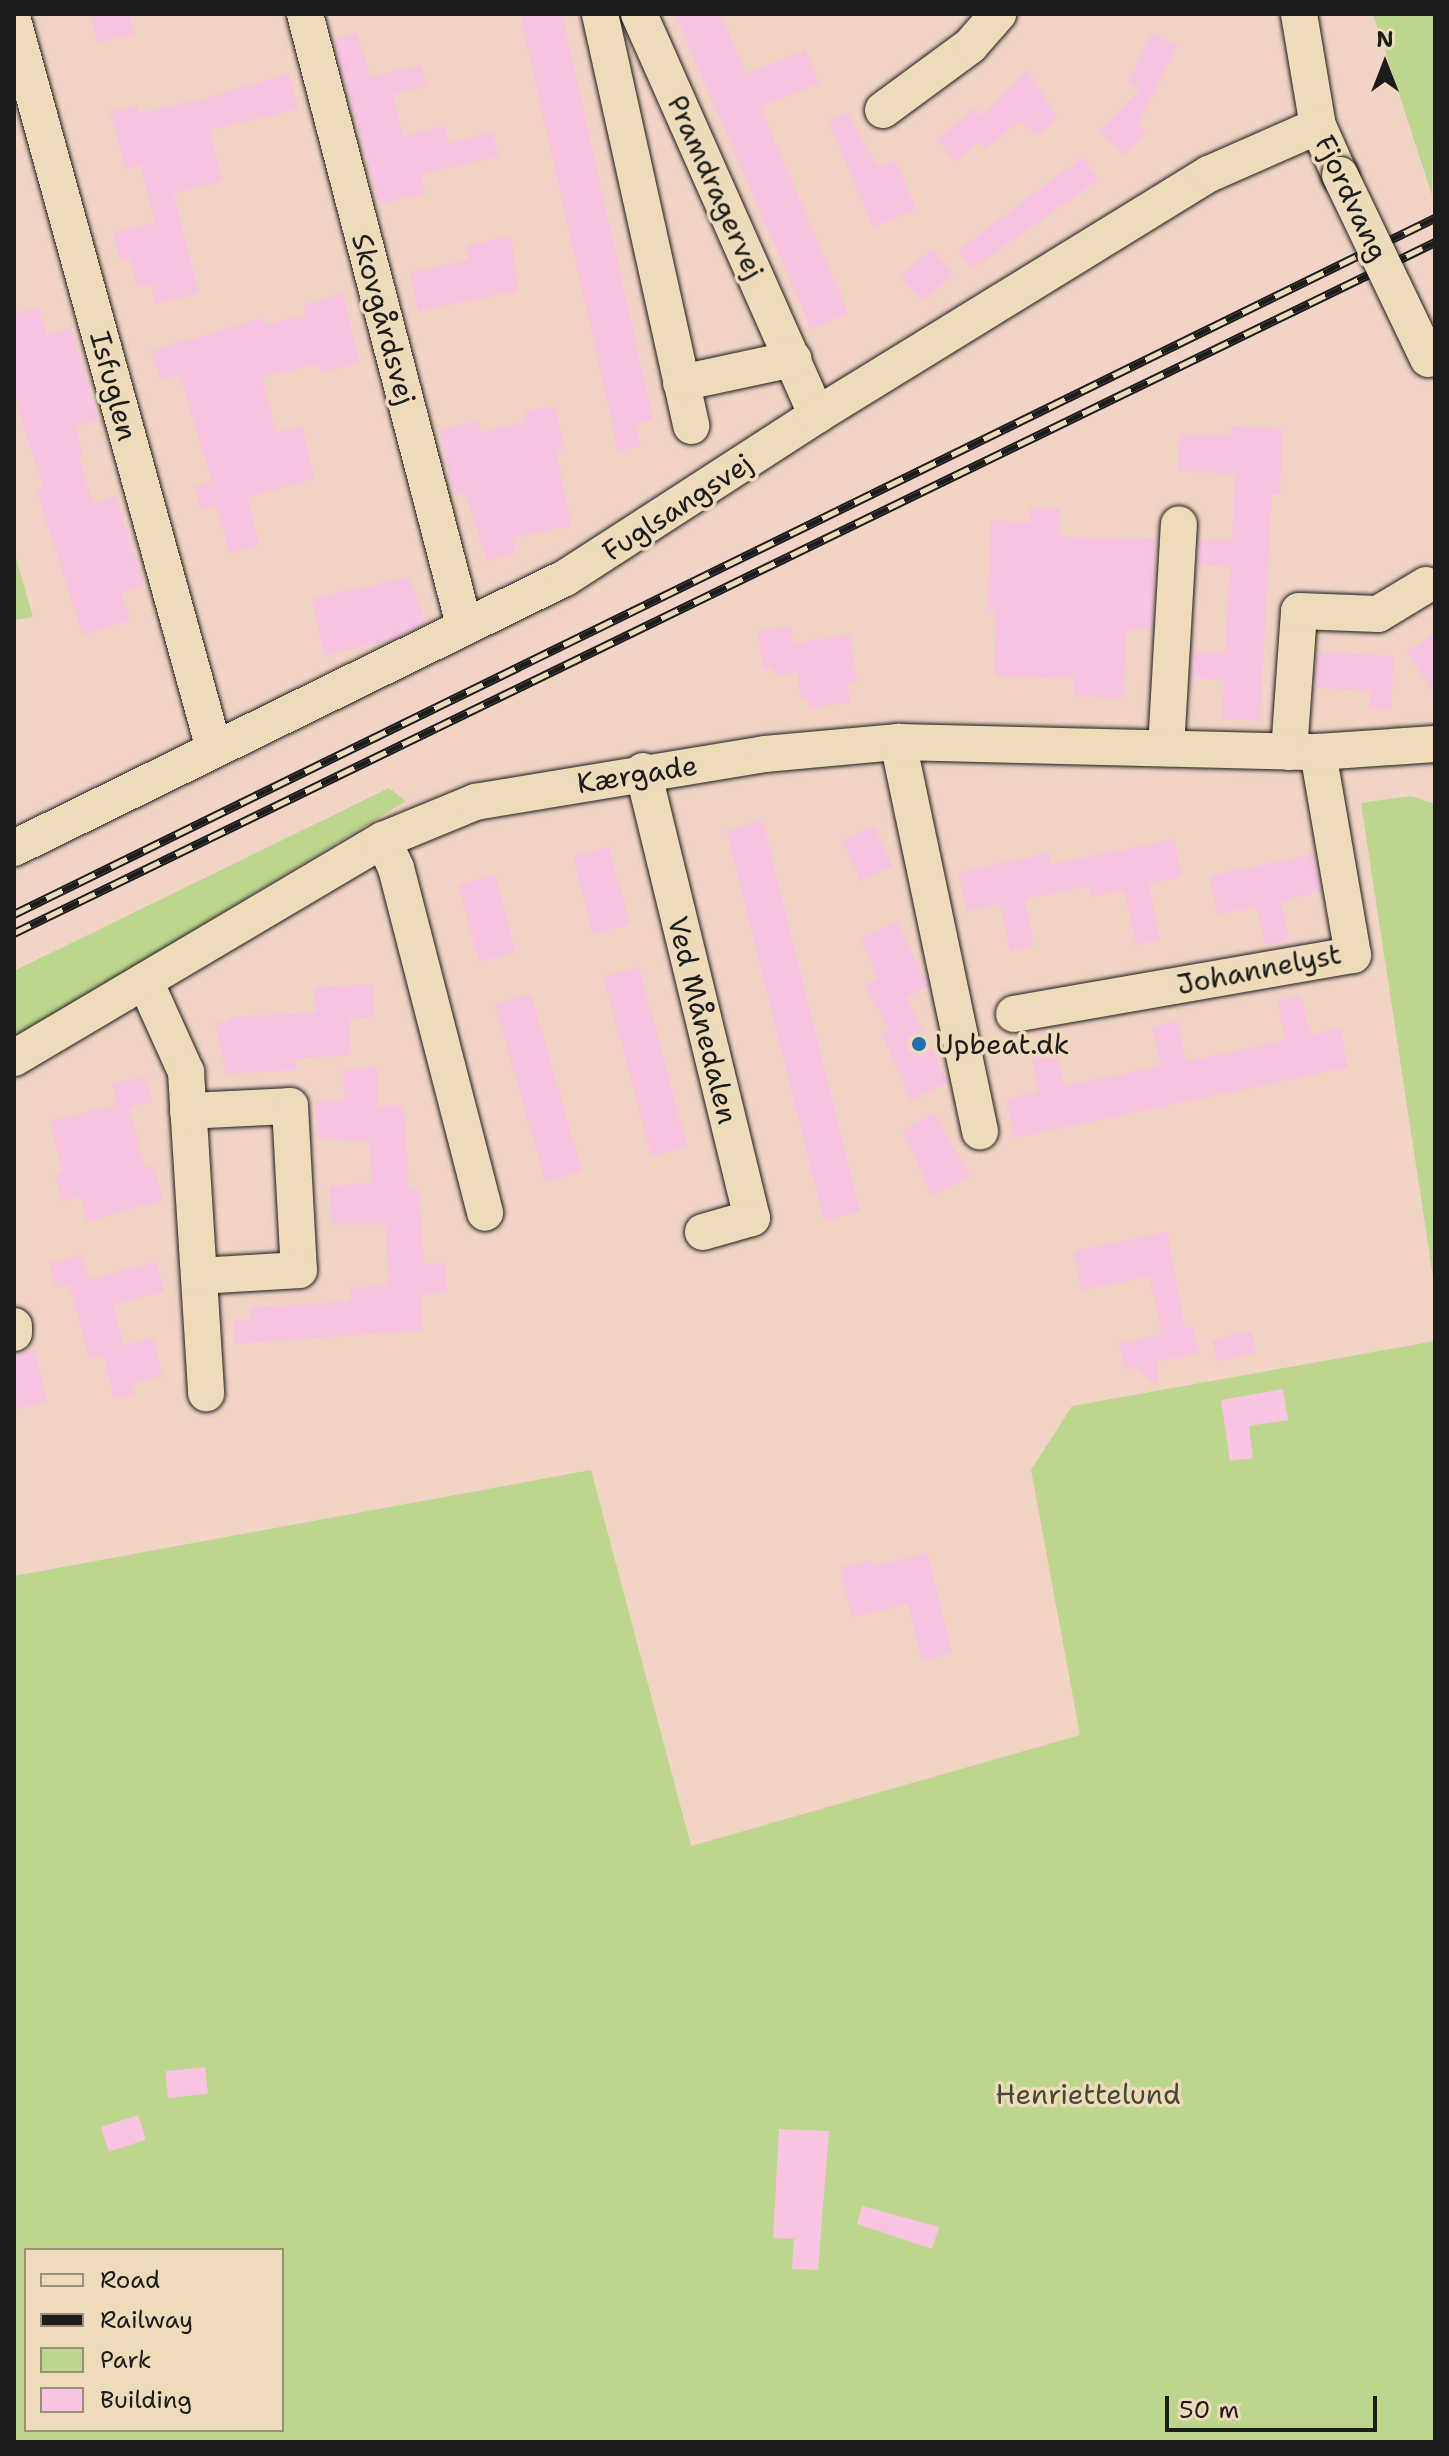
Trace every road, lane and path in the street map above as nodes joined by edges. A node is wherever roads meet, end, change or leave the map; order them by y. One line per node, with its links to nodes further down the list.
1 (305, 14): 16 (street, Skovgårdsvej)
2 (600, 14): 11 (street, Pramdragervej)
3 (639, 14): 9 (street, Pramdragervej)
4 (998, 14): 7 (street)
5 (1299, 14): 8 (street, Fjordvang)
6 (14, 24): 20 (street, Isfuglen)
7 (883, 110)
8 (1318, 126): 10 (street, Fjordvang, bridge); 12 (street, Fuglsangsvej)
9 (793, 359): 11 (street); 12 (street, Pramdragervej)
10 (1432, 366)
11 (681, 383): 13 (street, Pramdragervej)
12 (817, 415): 16 (street, Fuglsangsvej)
13 (691, 426)
14 (1179, 524): 19 (street)
15 (1426, 585): 21 (street)
16 (464, 625): 20 (street, Fuglsangsvej)
17 (898, 742): 19 (street, Kærgade); 22 (street, Kærgade); 29 (street)
18 (1435, 744): 21 (street, Kærgade)
19 (1166, 748): 21 (street, Kærgade)
20 (214, 749): 24 (street, Fuglsangsvej)
21 (1304, 752): 26 (street, Johannelyst)
22 (643, 771): 23 (street, Kærgade); 31 (street, Ved Månedalen)
23 (383, 840): 25 (street, Kærgade); 30 (street)
24 (14, 848)
25 (145, 981): 27 (street, Kærgade); 28 (street)
26 (1014, 1014)
27 (14, 1058)
28 (188, 1111): 32 (street); 32 (street)
29 (980, 1131)
30 (485, 1213)
31 (703, 1232)
32 (199, 1276): 35 (street)
33 (14, 1326): 34 (street)
34 (14, 1333)
35 (206, 1393)

